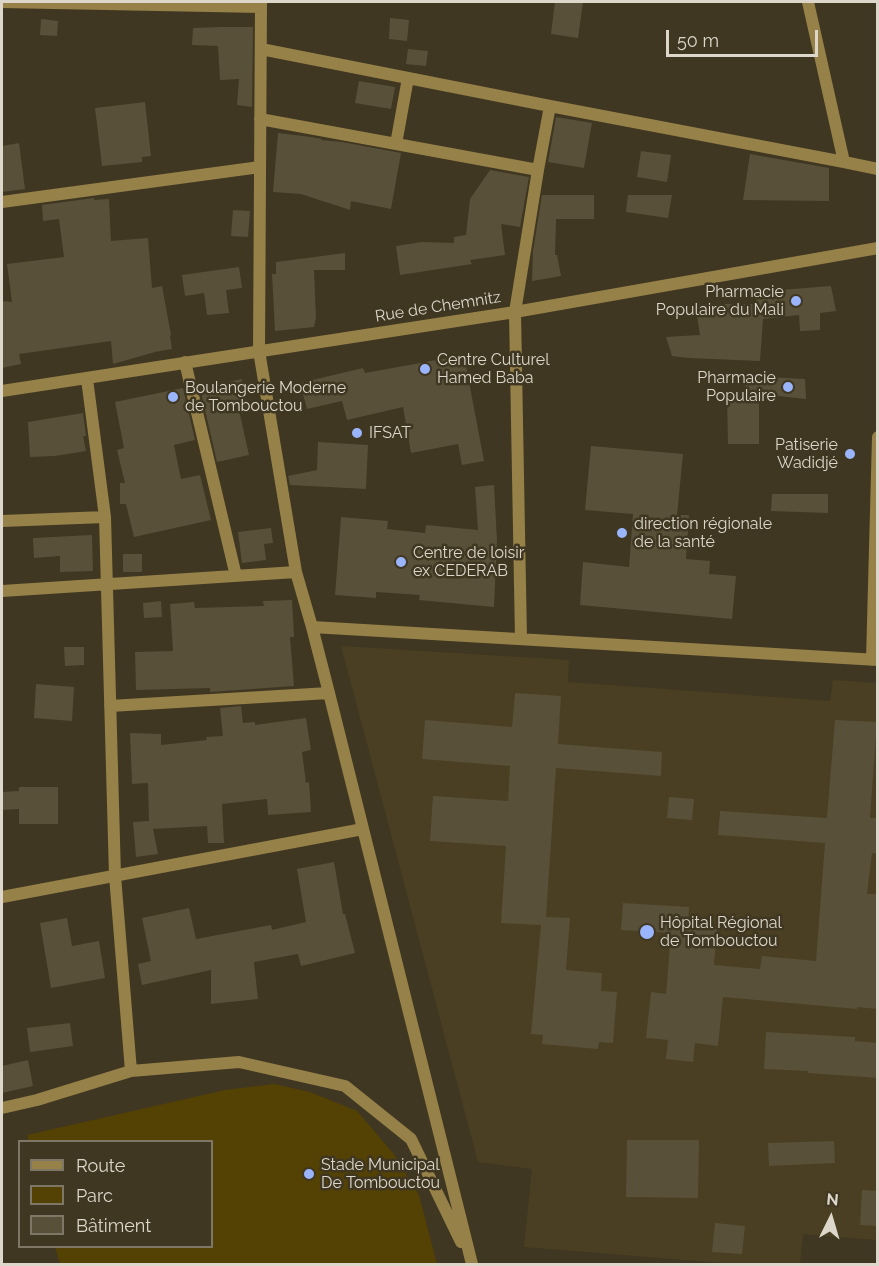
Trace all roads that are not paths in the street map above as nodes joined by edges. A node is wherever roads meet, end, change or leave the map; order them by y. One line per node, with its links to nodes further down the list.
1 (2, 2): 3 (street)
2 (808, 2): 9 (street)
3 (261, 4): 4 (street)
4 (261, 49): 5 (street); 7 (street)
5 (408, 78): 6 (street); 8 (street)
6 (549, 106): 9 (street); 12 (street)
7 (260, 119): 8 (street); 10 (street)
8 (396, 144): 12 (street)
9 (844, 162): 11 (street)
10 (260, 167): 13 (street); 16 (street)
11 (878, 169)
12 (538, 170): 15 (street)
13 (2, 202)
14 (878, 248): 15 (street, Rue de Chemnitz)
15 (515, 312): 16 (street, Rue de Chemnitz); 29 (street)
16 (259, 351): 17 (street, Rue de Chemnitz); 24 (street)
17 (185, 362): 18 (street, Rue de Chemnitz); 25 (street)
18 (87, 379): 19 (street, Rue de Chemnitz); 22 (street)
19 (2, 391)
20 (878, 437): 21 (street)
21 (877, 497): 30 (street)
22 (105, 517): 23 (street); 26 (street)
23 (2, 521)
24 (296, 572): 25 (street); 28 (street)
25 (236, 576): 26 (street)
26 (106, 584): 27 (street); 32 (street)
27 (2, 591)
28 (312, 627): 29 (street); 31 (street)
29 (521, 639): 30 (street)
30 (875, 660)
31 (329, 693): 32 (street); 33 (street)
32 (110, 706): 34 (street)
33 (363, 829): 34 (street); 38 (street)
34 (115, 876): 35 (street); 36 (street)
35 (2, 897)
36 (131, 1071): 37 (street); 38 (street)
37 (2, 1108)
38 (472, 1264)

